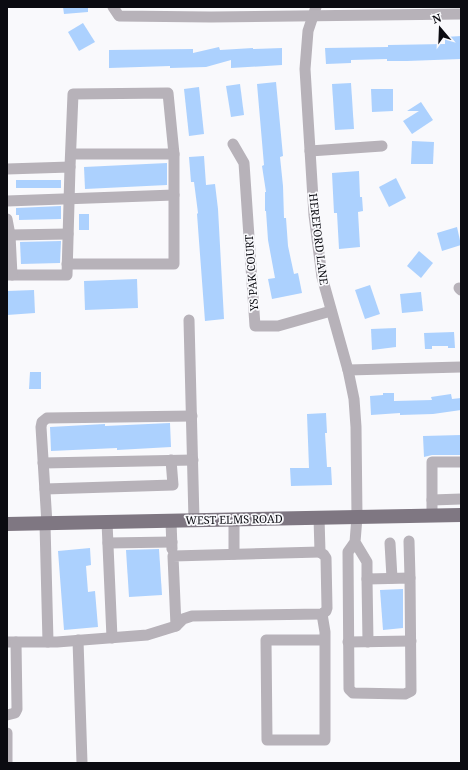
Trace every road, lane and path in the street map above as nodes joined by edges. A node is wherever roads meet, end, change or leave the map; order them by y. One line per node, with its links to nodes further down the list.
1 (113, 7): 4 (street)
2 (315, 11): 3 (street); 4 (street); 8 (street, HEREFORD LANE)
3 (421, 11): 5 (street)
4 (211, 12)
5 (461, 14)
6 (233, 144): 21 (street, YS PAK COURT)
7 (382, 146): 8 (street)
8 (310, 151): 21 (street, HEREFORD LANE)
9 (71, 154): 10 (street); 10 (street); 11 (street)
10 (174, 154): 13 (street)
11 (70, 167): 12 (street); 14 (street)
12 (7, 169)
13 (174, 195): 14 (street); 19 (street)
14 (69, 198): 15 (street); 17 (street)
15 (7, 201)
16 (7, 219): 18 (street)
17 (68, 234): 18 (street); 19 (street)
18 (10, 235): 20 (street)
19 (67, 264): 20 (street)
20 (10, 275)
21 (331, 311): 24 (street, HEREFORD LANE)
22 (189, 320): 25 (street)
23 (461, 367): 24 (street)
24 (348, 370): 34 (street, HEREFORD LANE)
25 (192, 416): 27 (street); 29 (street)
26 (171, 460): 27 (street); 29 (street); 30 (street)
27 (193, 460): 38 (street)
28 (461, 462): 32 (street)
29 (43, 464): 30 (street)
30 (45, 489): 42 (street)
31 (461, 499): 32 (street)
32 (432, 500): 35 (street)
33 (461, 515): 35 (main road, WEST ELMS ROAD)
34 (357, 516): 35 (main road, WEST ELMS ROAD); 36 (main road, WEST ELMS ROAD); 45 (street, HEREFORD LANE)
35 (432, 516)
36 (319, 517): 37 (main road, WEST ELMS ROAD); 48 (street)
37 (234, 519): 38 (main road, WEST ELMS ROAD); 49 (street)
38 (194, 520): 39 (main road, WEST ELMS ROAD)
39 (171, 521): 40 (main road, WEST ELMS ROAD); 44 (street)
40 (107, 522): 42 (main road, WEST ELMS ROAD); 46 (street)
41 (7, 524): 42 (main road, WEST ELMS ROAD)
42 (46, 524): 61 (street)
43 (409, 541): 52 (street)
44 (172, 542): 46 (street); 50 (street)
45 (356, 542): 53 (street); 62 (street)
46 (108, 543): 56 (street)
47 (390, 543): 51 (street)
48 (320, 552): 49 (street); 54 (street)
49 (234, 554): 50 (street)
50 (173, 556): 55 (street)
51 (392, 578): 52 (street); 53 (street)
52 (410, 578): 59 (street)
53 (367, 579): 63 (street)
54 (322, 614): 55 (street); 58 (street)
55 (176, 626): 56 (street)
56 (112, 638): 57 (street)
57 (78, 640): 61 (street); 67 (street)
58 (325, 640): 58 (street)
59 (410, 641): 62 (street); 63 (street)
60 (11, 642): 61 (street); 64 (street)
61 (48, 642)
62 (348, 642): 63 (street)
63 (368, 642)
64 (7, 715)
65 (7, 733): 66 (street)
66 (7, 763)
67 (82, 763)

